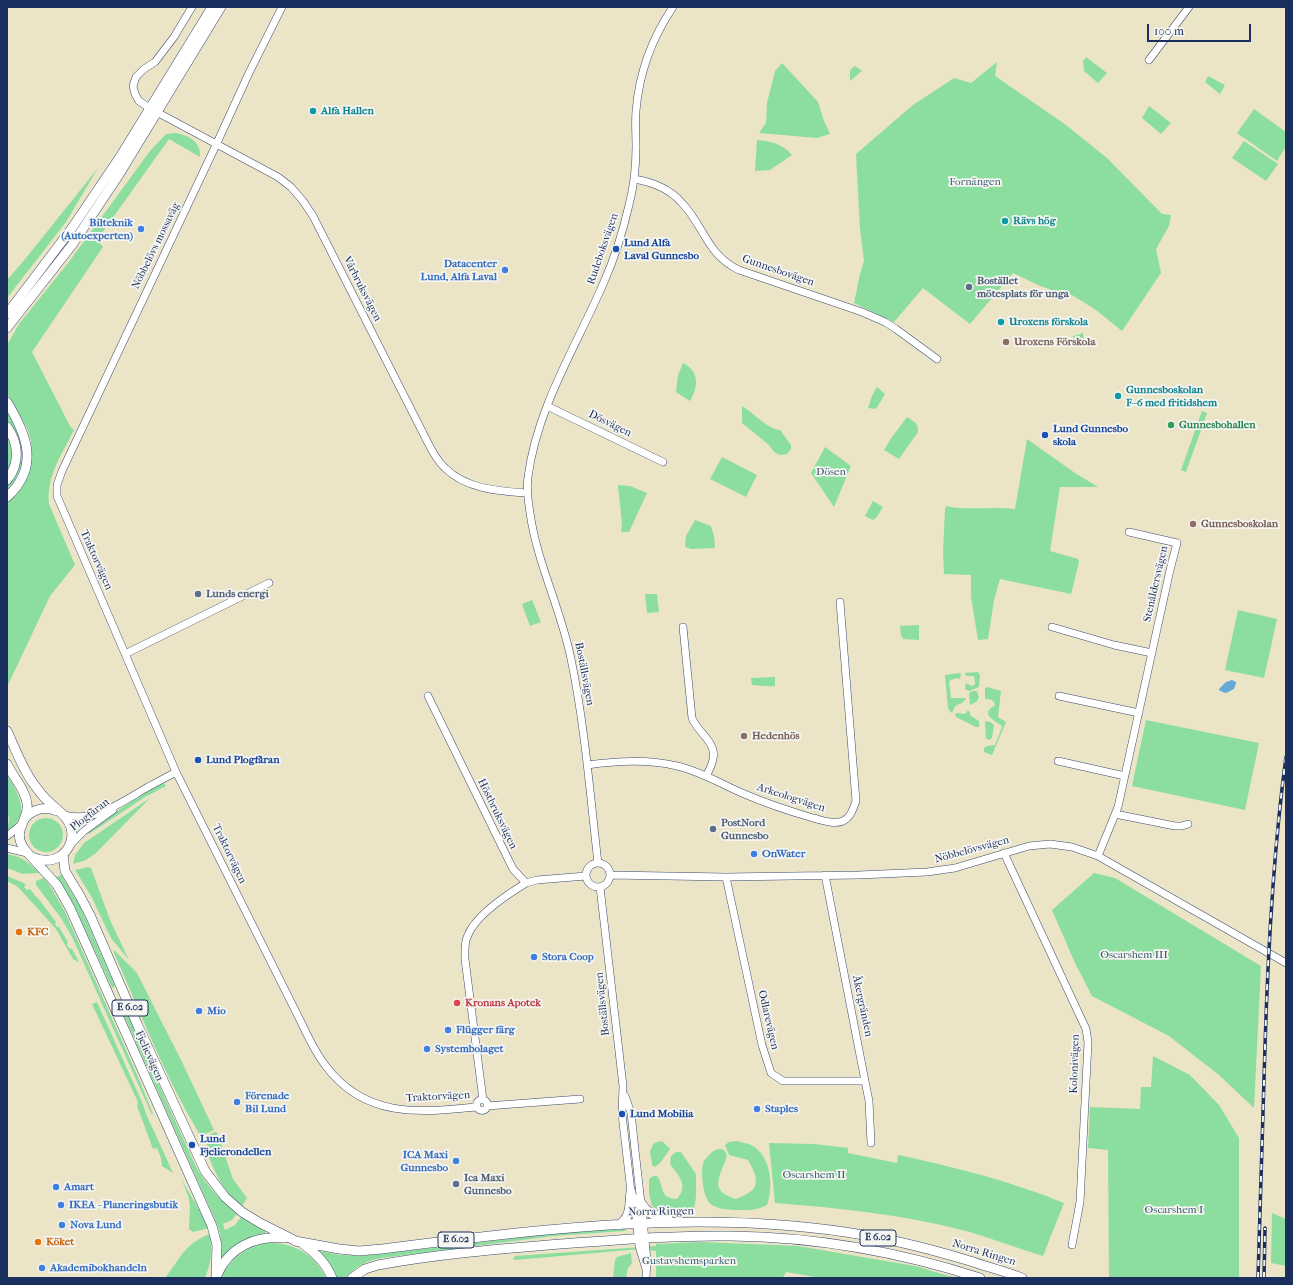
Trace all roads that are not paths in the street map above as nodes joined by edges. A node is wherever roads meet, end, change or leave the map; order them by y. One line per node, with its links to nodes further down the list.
1 (192, 7): 8 (street, Vårbruksvägen)
2 (212, 7): 8 (main road)
3 (221, 7): 8 (main road)
4 (282, 7): 9 (street, Nöbbelövs mossaväg)
5 (673, 7): 10 (street, Rudeboksvägen)
6 (1189, 7): 7 (street)
7 (1149, 60)
8 (154, 110): 9 (street, Vårbruksvägen); 11 (main road); 12 (main road)
9 (216, 145): 21 (street, Vårbruksvägen); 23 (street, Nöbbelövs mossaväg)
10 (634, 179): 15 (street, Gunnesbovägen); 17 (street, Rudeboksvägen)
11 (44, 282): 13 (main road); 14 (main road)
12 (7, 314)
13 (7, 328)
14 (7, 336)
15 (937, 360)
16 (7, 402): 22 (main road)
17 (547, 406): 19 (street, Dösvägen); 21 (street, Rudeboksvägen)
18 (7, 427): 20 (main road)
19 (663, 462)
20 (7, 480)
21 (527, 493): 37 (street, Boställsvägen)
22 (7, 496)
23 (57, 496): 30 (street, Traktorvägen)
24 (1129, 532): 29 (street, Stenåldersvägen)
25 (269, 583): 30 (street)
26 (840, 602): 39 (street, Arkeologvägen)
27 (683, 627): 39 (street)
28 (1052, 627): 29 (street)
29 (1152, 653): 33 (street, Stenåldersvägen)
30 (125, 654): 38 (street, Traktorvägen)
31 (428, 696): 57 (street, Höstbruksvägen)
32 (1059, 696): 33 (street)
33 (1139, 713): 40 (street, Stenåldersvägen)
34 (7, 731): 42 (main road, Fjelievägen)
35 (1058, 761): 40 (street)
36 (7, 764): 44 (main road, Fjelievägen)
37 (587, 765): 39 (street, Arkeologvägen); 52 (street, Boställsvägen)
38 (176, 772): 41 (street, Plogfåran); 65 (street, Traktorvägen)
39 (706, 776)
40 (1125, 776): 43 (street, Stenåldersvägen)
41 (128, 799): 42 (street, Plogfåran); 48 (street, Plogfåran)
42 (60, 813): 44 (main road); 48 (main road, Fjelievägen)
43 (1115, 814): 45 (street); 51 (street, Stenåldersvägen)
44 (23, 822): 46 (street); 50 (main road, Fjelievägen)
45 (1188, 824)
46 (7, 836)
47 (7, 848): 50 (street)
48 (65, 852): 50 (main road); 72 (main road, Fjelievägen / E 6.02)
49 (1004, 853): 51 (street, Nöbbelövsvägen); 54 (street, Nöbbelövsvägen); 73 (street, Kolonivägen)
50 (29, 854): 74 (main road, Fjelievägen / E 6.02)
51 (1098, 856): 59 (street, Nöbbelövsvägen)
52 (598, 863): 53 (street); 55 (street)
53 (610, 875): 56 (street, Nöbbelövsvägen); 58 (street)
54 (825, 875): 56 (street, Nöbbelövsvägen); 60 (street, Åkergränden)
55 (586, 876): 57 (street); 58 (street)
56 (726, 876): 60 (street, Odlarevägen)
57 (526, 883): 63 (street, Traktorvägen)
58 (600, 888): 61 (street, Boställsvägen)
59 (1286, 963)
60 (865, 1081): 66 (street, Åkergränden)
61 (624, 1094): 67 (street, Boställsvägen); 68 (street, Boställsvägen)
62 (580, 1099): 64 (street, Traktorvägen)
63 (482, 1100): 64 (street, Traktorvägen); 65 (street, Traktorvägen)
64 (487, 1106): 65 (street, Traktorvägen)
65 (476, 1107)
66 (871, 1143)
67 (632, 1192): 70 (main road); 71 (street, Boställsvägen)
68 (641, 1203): 69 (main road); 71 (street, Boställsvägen)
69 (702, 1223): 71 (main road, Norra Ringen / E 6.02); 79 (main road, Norra Ringen / E 6.02)
70 (619, 1225): 71 (main road, Norra Ringen / E 6.02); 72 (main road, Norra Ringen / E 6.02)
71 (640, 1230): 76 (main road, Norra Ringen / E 6.02); 77 (street); 78 (main road, Norra Ringen / E 6.02)
72 (294, 1240): 74 (main road); 75 (main road)
73 (1072, 1245)
74 (216, 1278)
75 (332, 1278)
76 (352, 1278)
77 (646, 1278)
78 (980, 1278)
79 (1022, 1278)

